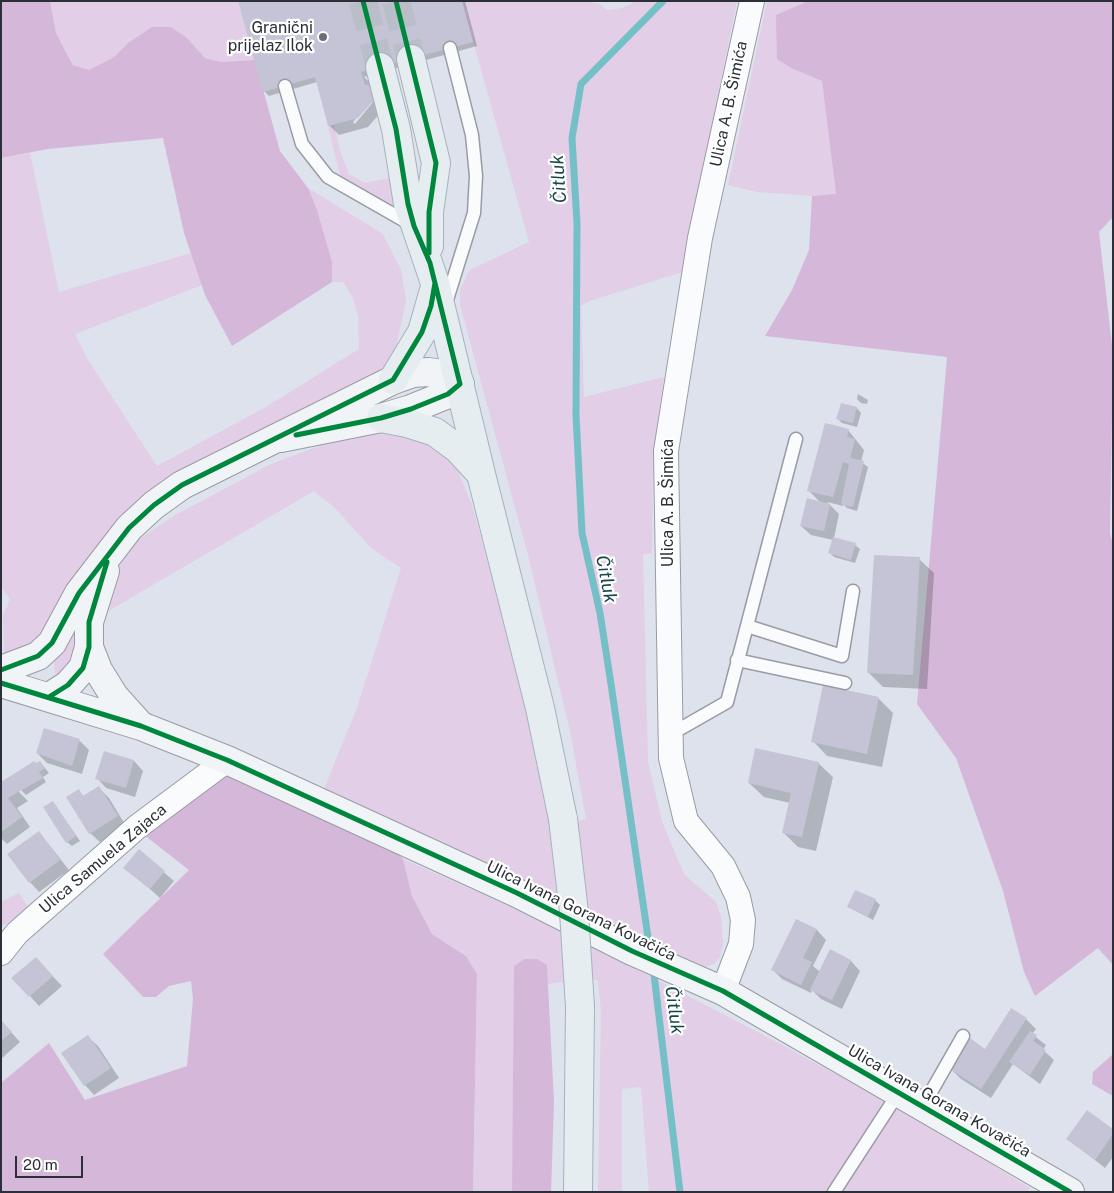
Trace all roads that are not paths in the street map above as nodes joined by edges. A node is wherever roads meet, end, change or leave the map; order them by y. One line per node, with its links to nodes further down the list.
1 (752, 1): 26 (street, Ulica A. B. Šimića)
2 (450, 48): 8 (lane)
3 (411, 59): 7 (main road)
4 (380, 67): 6 (main road)
5 (285, 86): 6 (lane)
6 (414, 226): 7 (main road)
7 (433, 273): 8 (main road); 9 (main road)
8 (443, 313): 10 (main road)
9 (393, 380): 10 (main road); 12 (main road)
10 (460, 384): 11 (main road); 14 (main road)
11 (380, 418): 12 (main road); 14 (main road)
12 (281, 438): 15 (main road)
13 (796, 439): 17 (lane)
14 (480, 474): 34 (main road, bridge)
15 (111, 551): 18 (main road); 19 (main road)
16 (853, 590): 17 (lane)
17 (747, 626): 20 (lane)
18 (52, 643): 21 (main road); 24 (main road)
19 (89, 647): 24 (main road); 25 (main road)
20 (738, 660): 22 (lane); 26 (lane)
21 (1, 670)
22 (845, 683)
23 (1, 684): 24 (main road, Ulica Ivana Gorana Kovačića)
24 (49, 697): 25 (main road, Ulica Ivana Gorana Kovačića)
25 (141, 726): 27 (main road, Ulica Ivana Gorana Kovačića)
26 (671, 734): 30 (street, Ulica A. B. Šimića)
27 (227, 760): 28 (street, Ulica Samuela Zajaca); 30 (main road, Ulica Ivana Gorana Kovačića)
28 (9, 934): 29 (street, Ulica Samuela Zajaca)
29 (1, 953)
30 (723, 991): 32 (main road, Ulica Ivana Gorana Kovačića)
31 (963, 1036): 33 (lane)
32 (899, 1092): 33 (main road, Ulica Ivana Gorana Kovačića); 35 (lane)
33 (923, 1106): 36 (main road, Ulica Ivana Gorana Kovačića)
34 (578, 1192)
35 (834, 1192)
36 (1070, 1192)

